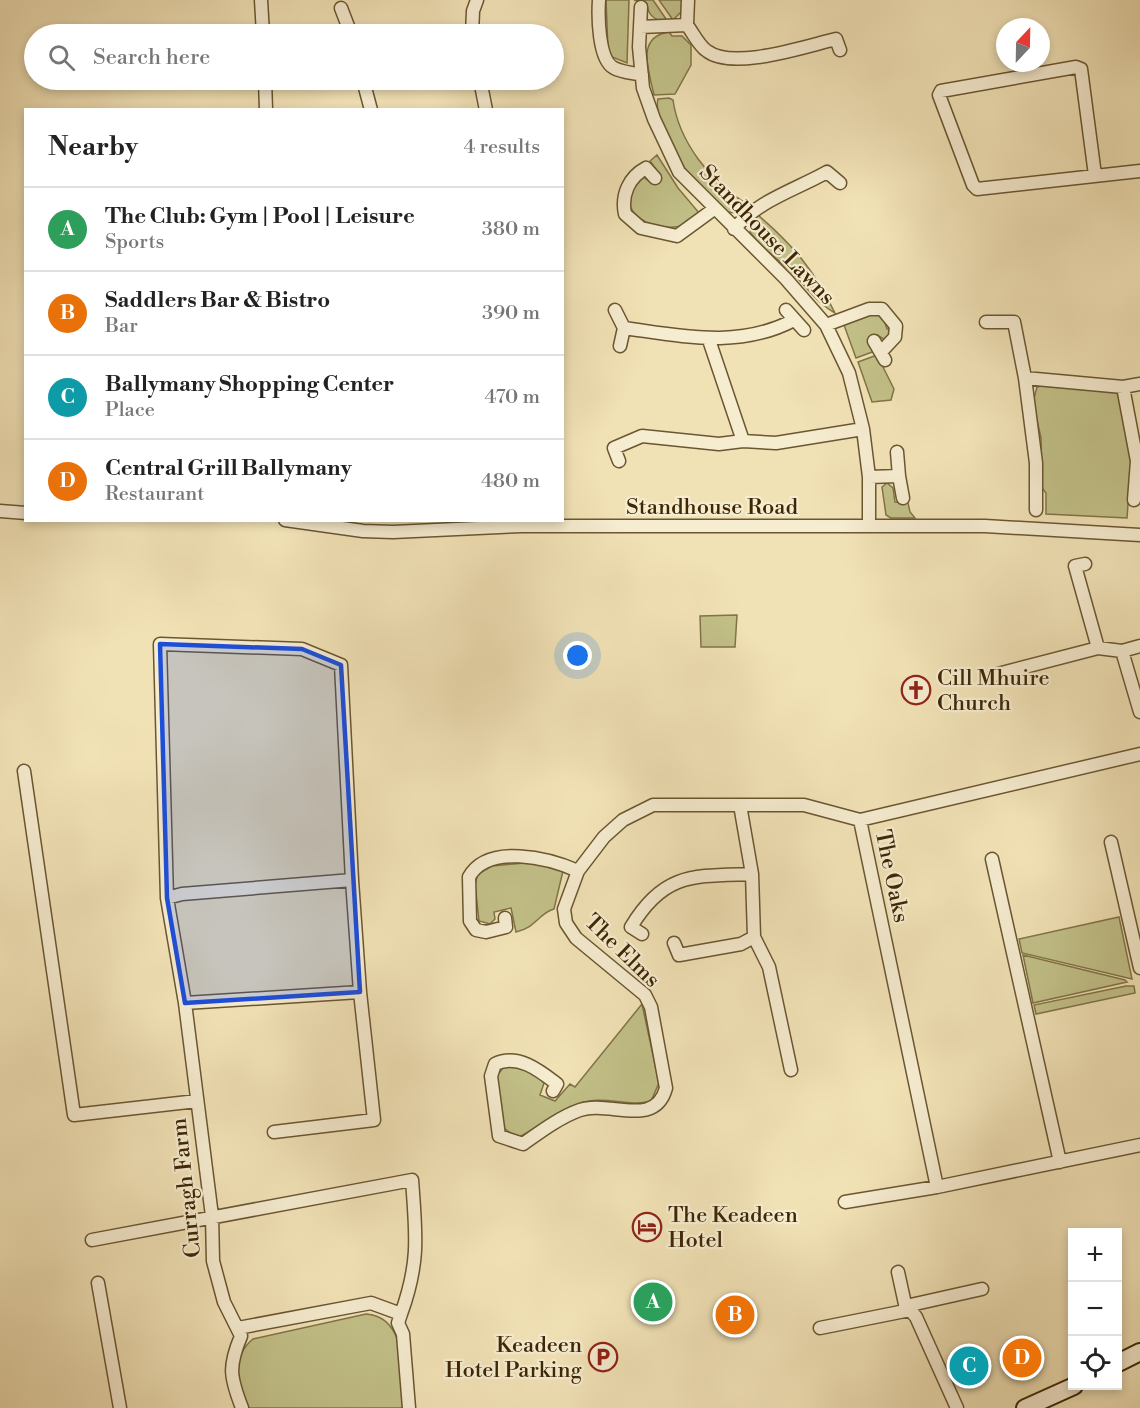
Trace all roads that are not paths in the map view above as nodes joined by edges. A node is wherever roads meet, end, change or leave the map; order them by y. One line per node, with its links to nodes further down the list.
1 (261, 0): 7 (street)
2 (477, 0): 9 (street)
3 (599, 0): 13 (street)
4 (687, 0): 10 (street)
5 (641, 7): 11 (street, Standhouse Lawns)
6 (341, 8): 8 (street)
7 (262, 24)
8 (347, 24)
9 (472, 24)
10 (687, 25): 11 (street); 12 (street)
11 (640, 27): 13 (street, Standhouse Lawns)
12 (840, 50)
13 (642, 75): 24 (street, Standhouse Lawns)
14 (265, 90): 17 (street)
15 (366, 90): 18 (street)
16 (482, 90): 19 (street)
17 (266, 108)
18 (370, 108)
19 (486, 108)
20 (1140, 171): 21 (street)
21 (1095, 176): 21 (street)
22 (655, 178): 24 (street)
23 (840, 183): 25 (street)
24 (714, 209): 25 (street, Standhouse Lawns)
25 (734, 229): 28 (street, Standhouse Lawns)
26 (615, 310): 29 (street)
27 (986, 322): 34 (street)
28 (826, 325): 33 (street); 37 (street, Standhouse Lawns)
29 (624, 328): 31 (street); 32 (street)
30 (804, 330): 31 (street)
31 (709, 340): 38 (street)
32 (620, 346)
33 (880, 351)
34 (1025, 378): 36 (street); 45 (street)
35 (1140, 384): 36 (street)
36 (1123, 387): 44 (street)
37 (863, 429): 38 (street); 42 (street, Standhouse Lawns)
38 (743, 441): 40 (street)
39 (897, 452): 41 (street)
40 (619, 461)
41 (899, 476): 42 (street); 43 (street)
42 (869, 477): 50 (street, Standhouse Lawns)
43 (903, 498)
44 (1134, 500)
45 (1036, 510)
46 (0, 511): 47 (street)
47 (24, 513)
48 (300, 522): 49 (street, Standhouse Road)
49 (521, 523): 50 (street, Standhouse Road)
50 (869, 526): 51 (street, Standhouse Road)
51 (1140, 535)
52 (1086, 564): 54 (street)
53 (1140, 646): 55 (street)
54 (1098, 648): 55 (street); 56 (street)
55 (1122, 651): 57 (street)
56 (994, 675)
57 (1140, 712)
58 (1140, 754): 61 (street, The Oaks)
59 (24, 771): 77 (street)
60 (740, 806): 61 (street, The Elms); 64 (street, The Elms); 65 (street)
61 (860, 820): 81 (street, The Oaks)
62 (1111, 842): 72 (street)
63 (992, 859): 80 (street)
64 (578, 872): 68 (street); 76 (street, The Elms)
65 (752, 874): 69 (street); 70 (street)
66 (352, 880): 67 (street); 67 (street, Curragh Farm); 73 (street)
67 (167, 898): 74 (street, Curragh Farm)
68 (505, 918)
69 (642, 934)
70 (754, 937): 71 (street); 75 (street)
71 (674, 943)
72 (1140, 968)
73 (360, 992): 74 (street); 78 (street)
74 (185, 1003): 77 (street, Curragh Farm)
75 (791, 1070)
76 (553, 1091)
77 (197, 1101): 83 (street, Curragh Farm)
78 (274, 1132)
79 (1140, 1145): 80 (street)
80 (1060, 1162): 81 (street)
81 (937, 1187): 82 (street)
82 (845, 1202)
83 (212, 1216): 84 (street); 89 (street); 90 (street, Curragh Farm)
84 (92, 1240)
85 (898, 1272): 88 (street)
86 (98, 1283): 96 (street)
87 (982, 1289): 88 (street)
88 (908, 1308): 91 (street); 95 (street)
89 (401, 1314): 90 (street); 98 (street)
90 (238, 1328): 97 (street)
91 (820, 1328)
92 (1140, 1352): 93 (main road)
93 (1122, 1361)
94 (1068, 1389): 99 (main road)
95 (954, 1407)
96 (120, 1408)
97 (242, 1408)
98 (409, 1408)
99 (1025, 1408)

